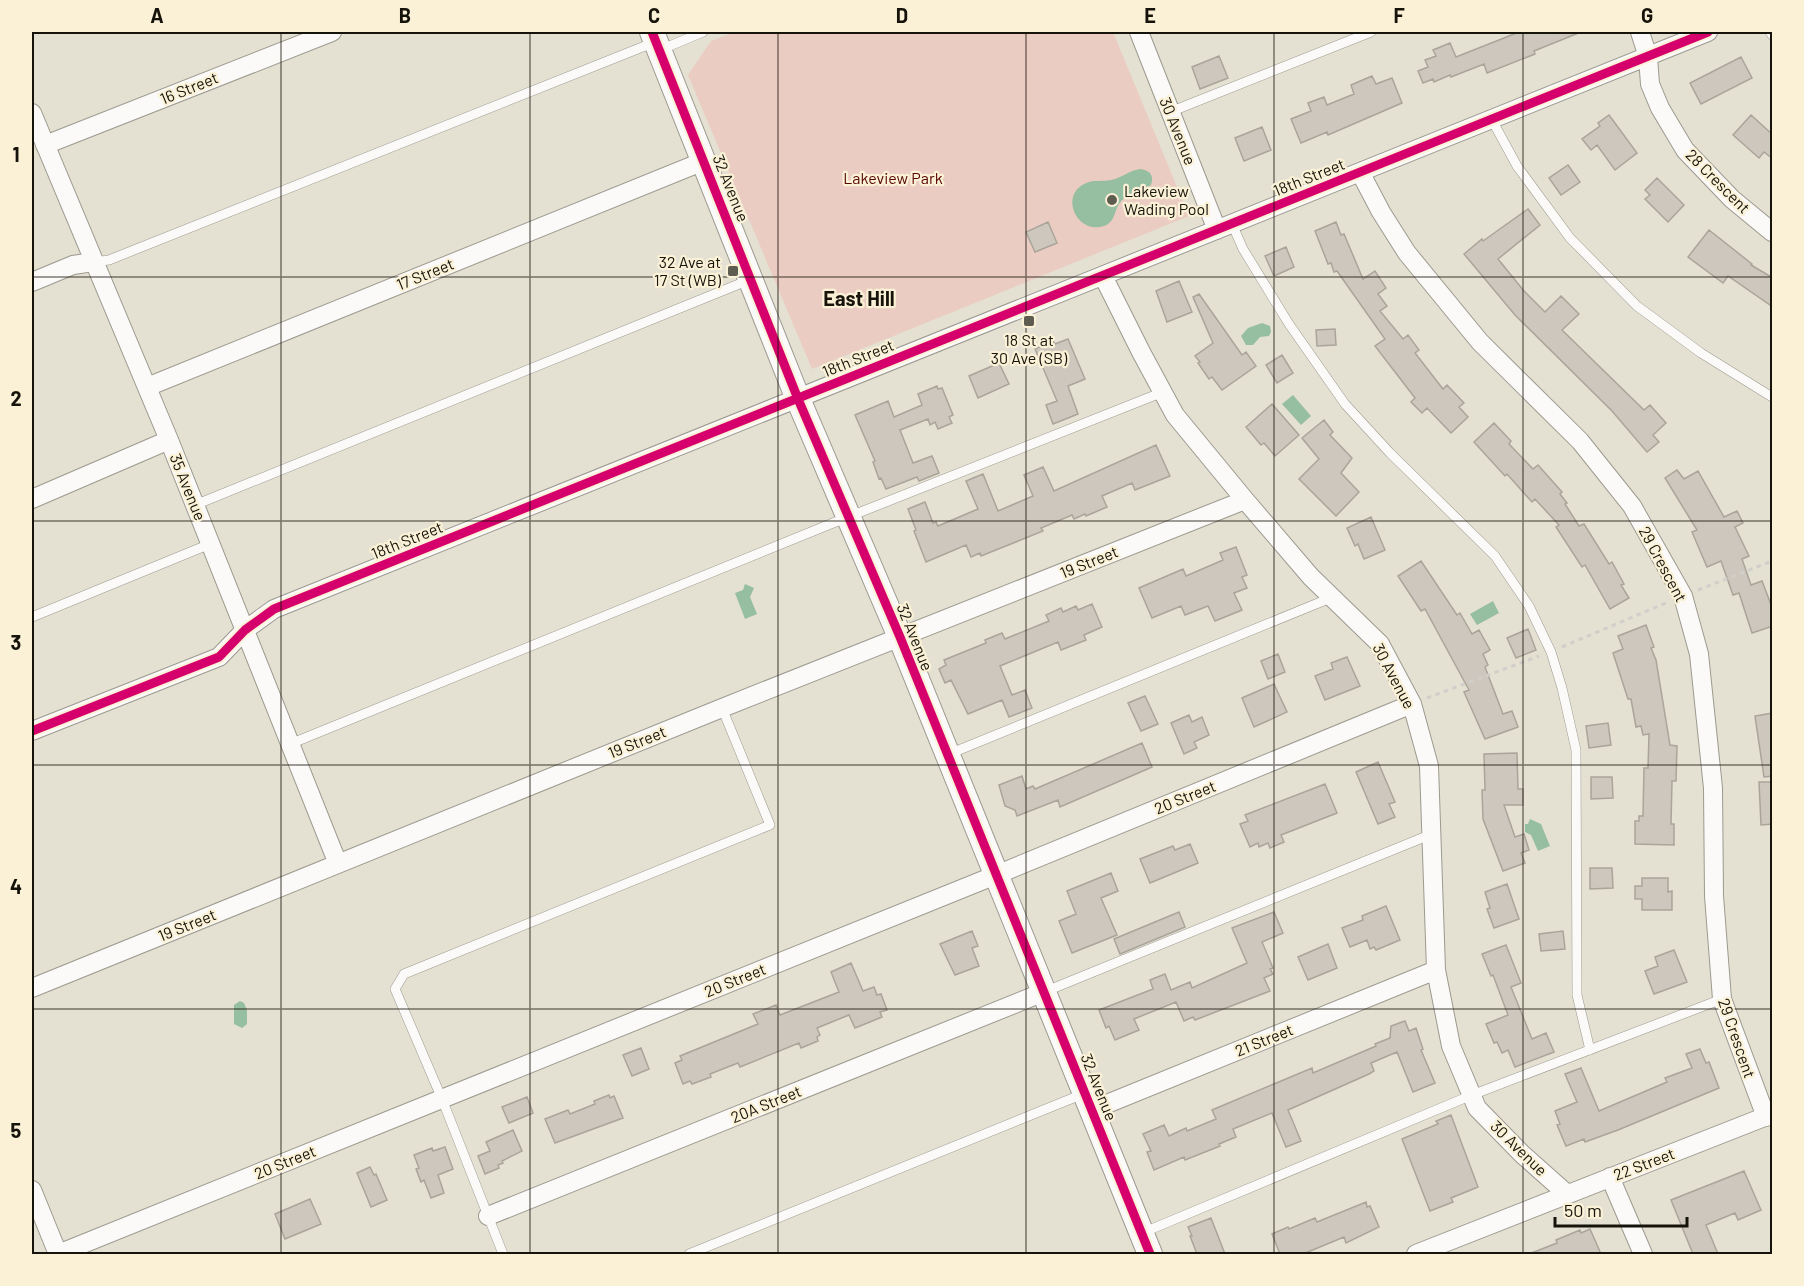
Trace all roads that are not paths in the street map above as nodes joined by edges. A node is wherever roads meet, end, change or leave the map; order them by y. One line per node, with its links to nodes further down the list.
1 (332, 32): 12 (street, 16 Street)
2 (704, 32): 7 (lane)
3 (1139, 32): 10 (street, 30 Avenue)
4 (1371, 32): 10 (lane)
5 (1640, 32): 8 (street, 28 Crescent)
6 (1708, 32): 8 (street, 18th Street)
7 (656, 41): 13 (street, 32 Avenue); 17 (lane)
8 (1648, 57): 11 (street, 18th Street); 16 (street, 28 Crescent)
9 (32, 112): 12 (street, 35 Avenue)
10 (1170, 112): 15 (street, 30 Avenue)
11 (1492, 120): 14 (street, 18th Street); 23 (lane)
12 (45, 145): 17 (street, 35 Avenue)
13 (704, 161): 19 (street, 32 Avenue); 21 (street, 17 Street)
14 (1360, 172): 15 (street, 18th Street); 46 (street, 29 Crescent)
15 (1224, 227): 18 (street, 18th Street); 47 (lane)
16 (1773, 232)
17 (93, 262): 20 (street); 21 (street, 35 Avenue)
18 (1103, 276): 22 (street, 30 Avenue); 24 (street, 18th Street)
19 (751, 279): 24 (street, 32 Avenue); 28 (lane)
20 (32, 282)
21 (147, 387): 25 (street, 35 Avenue)
22 (1162, 392): 27 (street, 30 Avenue); 29 (lane)
23 (1773, 397)
24 (798, 399): 29 (street, 32 Avenue); 33 (street, 18th Street)
25 (169, 440): 26 (street); 28 (street, 35 Avenue)
26 (32, 499)
27 (1245, 501): 31 (street, 30 Avenue); 34 (street, 19 Street)
28 (195, 505): 30 (street, 35 Avenue)
29 (849, 517): 34 (street, 32 Avenue); 38 (lane)
30 (210, 544): 32 (lane); 33 (street, 35 Avenue)
31 (1333, 597): 35 (street, 30 Avenue); 39 (lane)
32 (32, 617)
33 (245, 630): 37 (street, 18th Street); 38 (street, 35 Avenue)
34 (900, 637): 36 (street, 19 Street); 39 (street, 32 Avenue)
35 (1412, 704): 40 (street, 30 Avenue); 42 (street, 20 Street)
36 (722, 708): 41 (street, 19 Street); 49 (lane)
37 (32, 731)
38 (290, 744): 41 (street, 35 Avenue)
39 (947, 754): 42 (street, 32 Avenue)
40 (1432, 834): 43 (street, 30 Avenue); 45 (lane)
41 (338, 864): 44 (street, 19 Street)
42 (996, 875): 45 (street, 32 Avenue); 49 (street, 20 Street)
43 (1436, 970): 48 (street, 30 Avenue); 50 (street, 21 Street)
44 (32, 988)
45 (1044, 992): 50 (street, 32 Avenue); 55 (street, 20A Street)
46 (1722, 999): 47 (lane); 51 (street, 29 Crescent)
47 (1590, 1050): 48 (lane)
48 (1472, 1095): 54 (street, 30 Avenue); 56 (lane)
49 (442, 1099): 55 (lane); 57 (street, 20 Street)
50 (1088, 1101): 56 (street, 32 Avenue); 59 (lane)
51 (1769, 1116): 52 (street, 22 Street)
52 (1610, 1177): 54 (street, 22 Street); 61 (street)
53 (32, 1190): 57 (street)
54 (1567, 1194): 60 (street, 22 Street)
55 (488, 1216): 58 (lane)
56 (1146, 1244)
57 (58, 1254)
58 (503, 1254)
59 (689, 1254)
60 (1416, 1254)
61 (1643, 1254)

